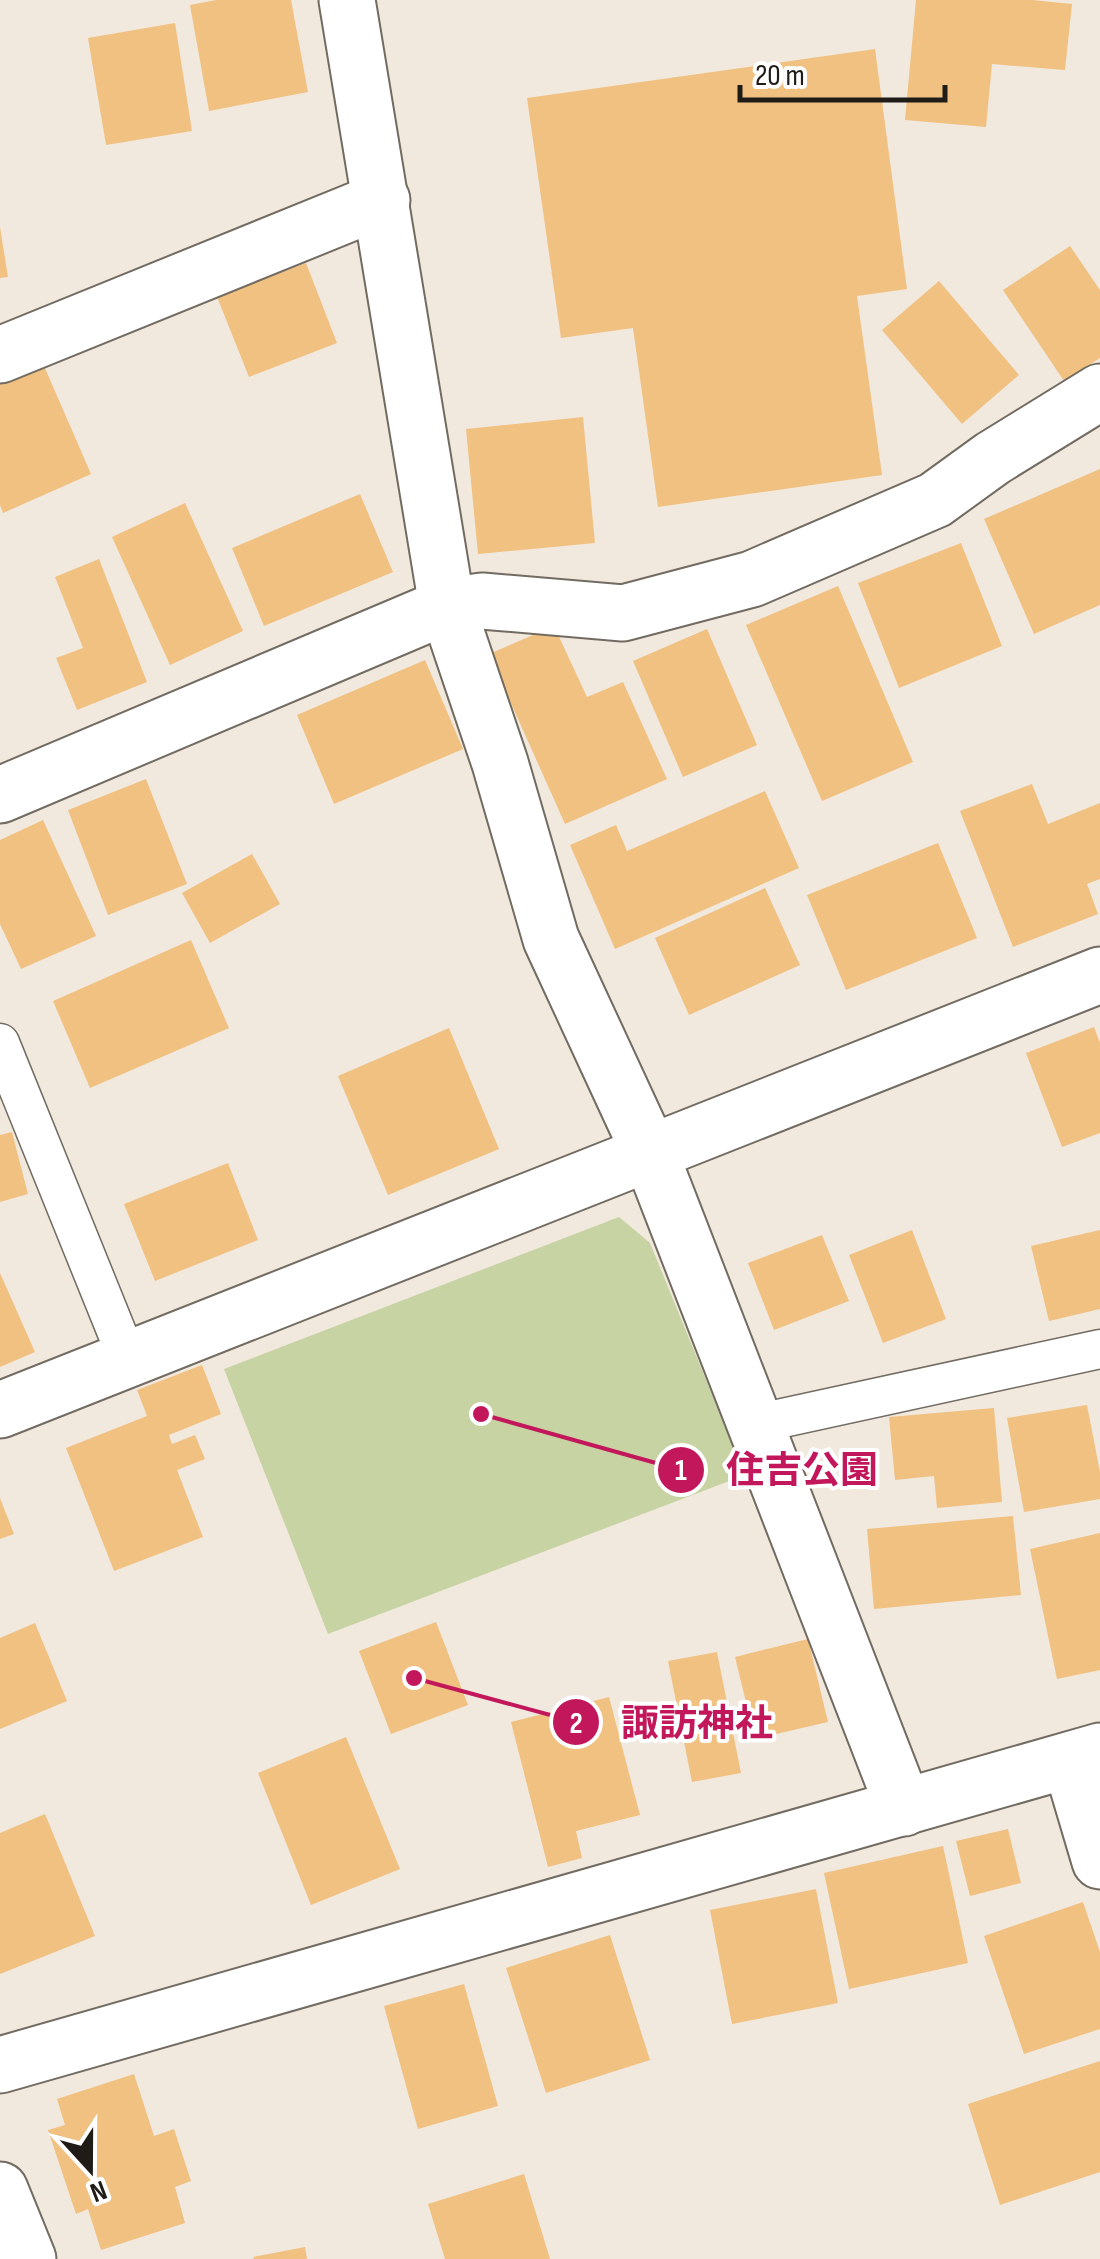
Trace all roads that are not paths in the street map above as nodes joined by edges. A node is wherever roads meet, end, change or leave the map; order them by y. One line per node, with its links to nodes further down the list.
1 (347, 0): 2 (street)
2 (382, 200): 3 (street); 5 (street)
3 (0, 355)
4 (1100, 392): 5 (street)
5 (447, 606): 6 (street); 9 (street)
6 (0, 795)
7 (1100, 975): 9 (street)
8 (0, 1043): 11 (lane)
9 (650, 1153): 11 (street); 13 (street)
10 (1100, 1349): 13 (lane)
11 (128, 1360): 12 (street)
12 (0, 1410)
13 (755, 1424): 15 (street)
14 (1085, 1756): 15 (street); 16 (street)
15 (904, 1808): 17 (street)
16 (1100, 1861)
17 (0, 2066)
18 (0, 2190): 19 (street)
19 (28, 2259)

